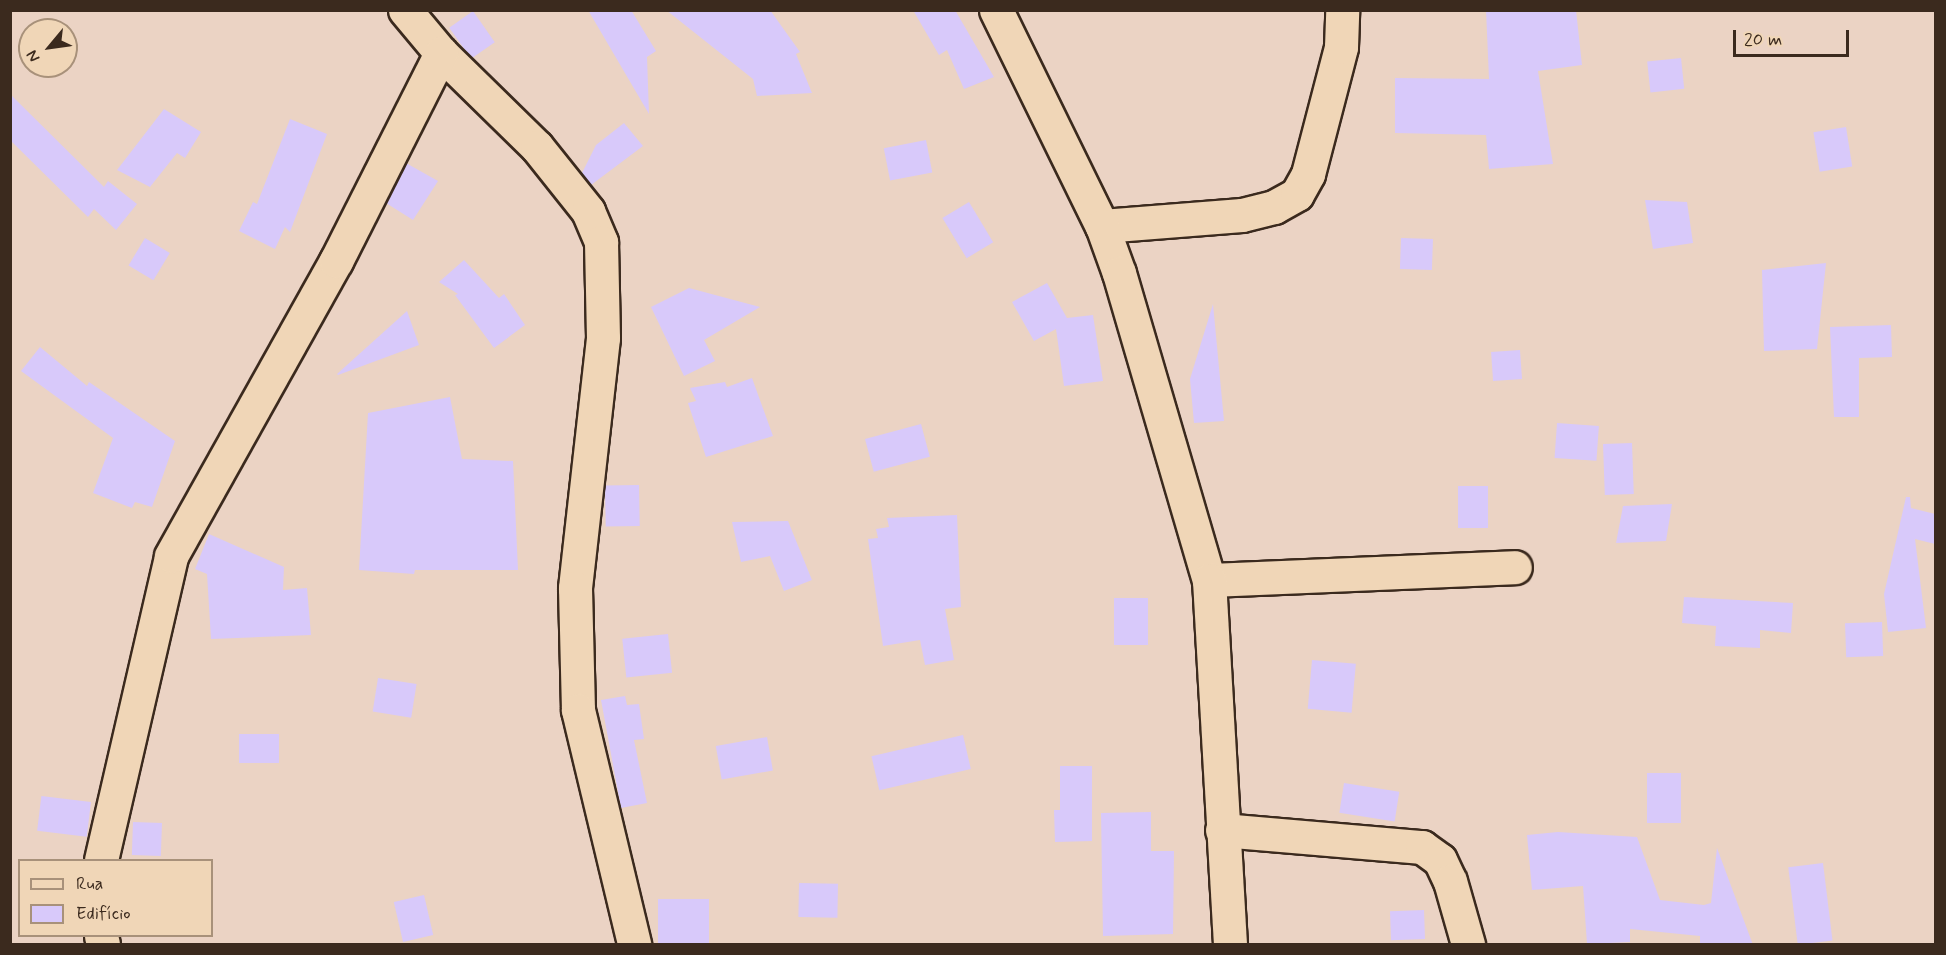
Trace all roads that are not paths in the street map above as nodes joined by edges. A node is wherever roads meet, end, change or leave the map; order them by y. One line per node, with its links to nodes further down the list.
1 (405, 10): 4 (street)
2 (996, 10): 5 (street)
3 (1342, 10): 5 (street)
4 (441, 52): 9 (street); 10 (street)
5 (1102, 226): 7 (street)
6 (1515, 567): 7 (street)
7 (1209, 580): 8 (street)
8 (1222, 830): 11 (street); 12 (street)
9 (101, 859)
10 (634, 945)
11 (1230, 945)
12 (1468, 945)

